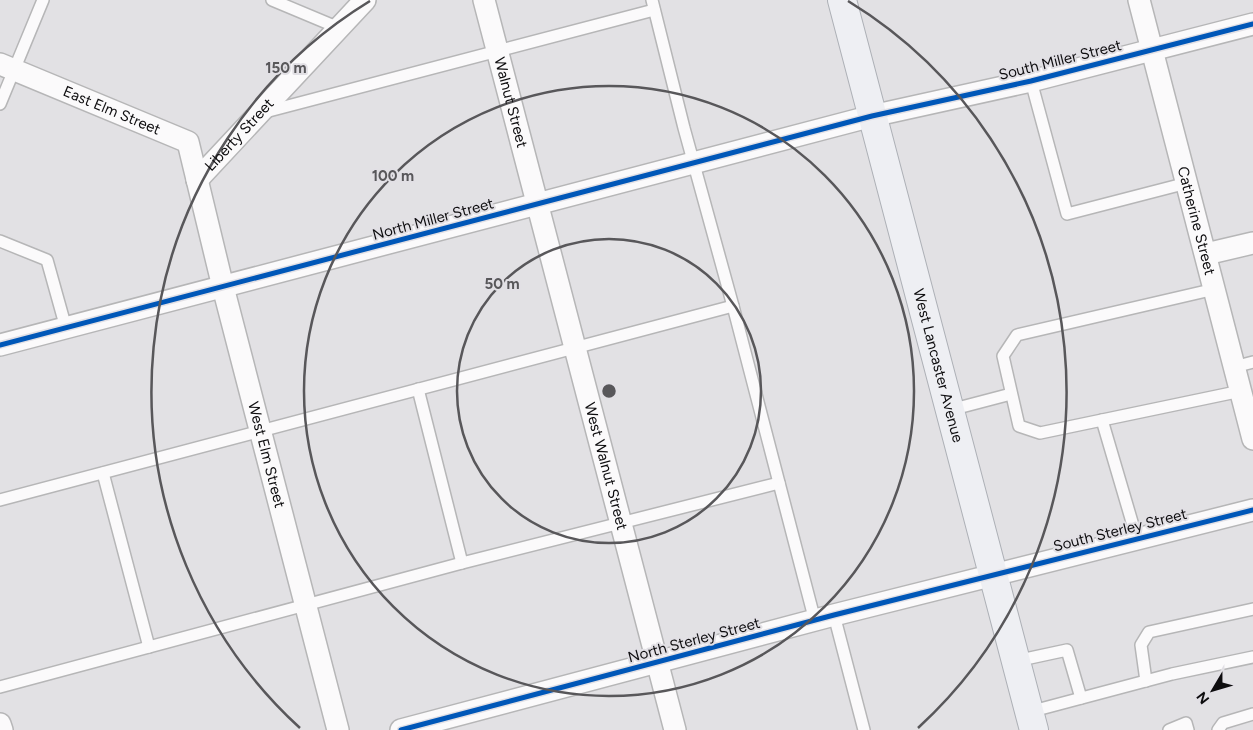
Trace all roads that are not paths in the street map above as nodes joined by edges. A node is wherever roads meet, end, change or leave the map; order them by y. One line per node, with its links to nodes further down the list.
1 (43, 0): 12 (lane)
2 (272, 0): 9 (lane)
3 (365, 0): 9 (street, Liberty Street)
4 (484, 0): 10 (street, Walnut Street)
5 (842, 0): 16 (main road, West Lancaster Avenue)
6 (1139, 0): 11 (street, Catherine Street)
7 (653, 5): 10 (lane); 17 (lane)
8 (1253, 24): 11 (street, South Miller Street)
9 (339, 28): 15 (street, Liberty Street)
10 (497, 50): 15 (lane); 20 (street, Walnut Street)
11 (1152, 50): 13 (street, South Miller Street); 19 (street, Catherine Street)
12 (7, 67): 14 (lane); 18 (street, East Elm Street)
13 (1031, 82): 16 (street, South Miller Street); 19 (lane)
14 (0, 104)
15 (258, 114): 18 (street, Liberty Street)
16 (872, 116): 17 (street, North Miller Street); 34 (main road, West Lancaster Avenue)
17 (694, 163): 20 (street, North Miller Street); 26 (lane)
18 (197, 180): 24 (street, West Elm Street)
19 (1187, 183): 23 (street, Catherine Street)
20 (537, 205): 24 (street, North Miller Street); 29 (street, West Walnut Street)
21 (0, 241): 27 (lane)
22 (1253, 242): 23 (street)
23 (1206, 254): 25 (street, Catherine Street)
24 (223, 287): 27 (street, North Miller Street); 36 (street, West Elm Street)
25 (1215, 289): 30 (street, Catherine Street); 33 (lane)
26 (733, 306): 29 (lane); 39 (lane)
27 (66, 328): 28 (street, North Miller Street)
28 (0, 345)
29 (575, 348): 31 (lane); 42 (street, West Walnut Street)
30 (1244, 364): 32 (street, Catherine Street)
31 (418, 389): 36 (lane); 44 (lane)
32 (1240, 390): 35 (lane); 37 (street, Catherine Street)
33 (1012, 394): 34 (lane); 35 (lane)
34 (950, 410): 45 (main road, West Lancaster Avenue)
35 (1102, 420): 43 (lane)
36 (260, 432): 38 (lane); 46 (street, West Elm Street)
37 (1253, 439)
38 (103, 473): 40 (lane); 49 (lane)
39 (779, 482): 42 (lane); 48 (lane)
40 (0, 500)
41 (1253, 510): 43 (street, South Sterley Street)
42 (621, 522): 44 (lane); 52 (street, West Walnut Street)
43 (1137, 539): 45 (street, South Sterley Street)
44 (462, 564): 46 (lane)
45 (993, 576): 48 (street, North Sterley Street); 51 (main road, West Lancaster Avenue)
46 (306, 606): 49 (lane); 60 (street, West Elm Street)
47 (1253, 609): 53 (lane)
48 (825, 618): 52 (street, North Sterley Street); 63 (lane)
49 (149, 647): 54 (lane)
50 (1253, 657): 53 (lane)
51 (1016, 661): 55 (lane); 57 (main road, West Lancaster Avenue)
52 (657, 662): 61 (street, North Sterley Street); 62 (street, West Walnut Street)
53 (1146, 681): 55 (lane)
54 (0, 687)
55 (1081, 698): 57 (lane)
56 (1253, 714): 66 (lane)
57 (1031, 721)
58 (0, 724): 59 (street)
59 (2, 730)
60 (338, 730)
61 (401, 730)
62 (675, 730)
63 (864, 730)
64 (1169, 730): 65 (lane)
65 (1188, 730)
66 (1218, 730)

